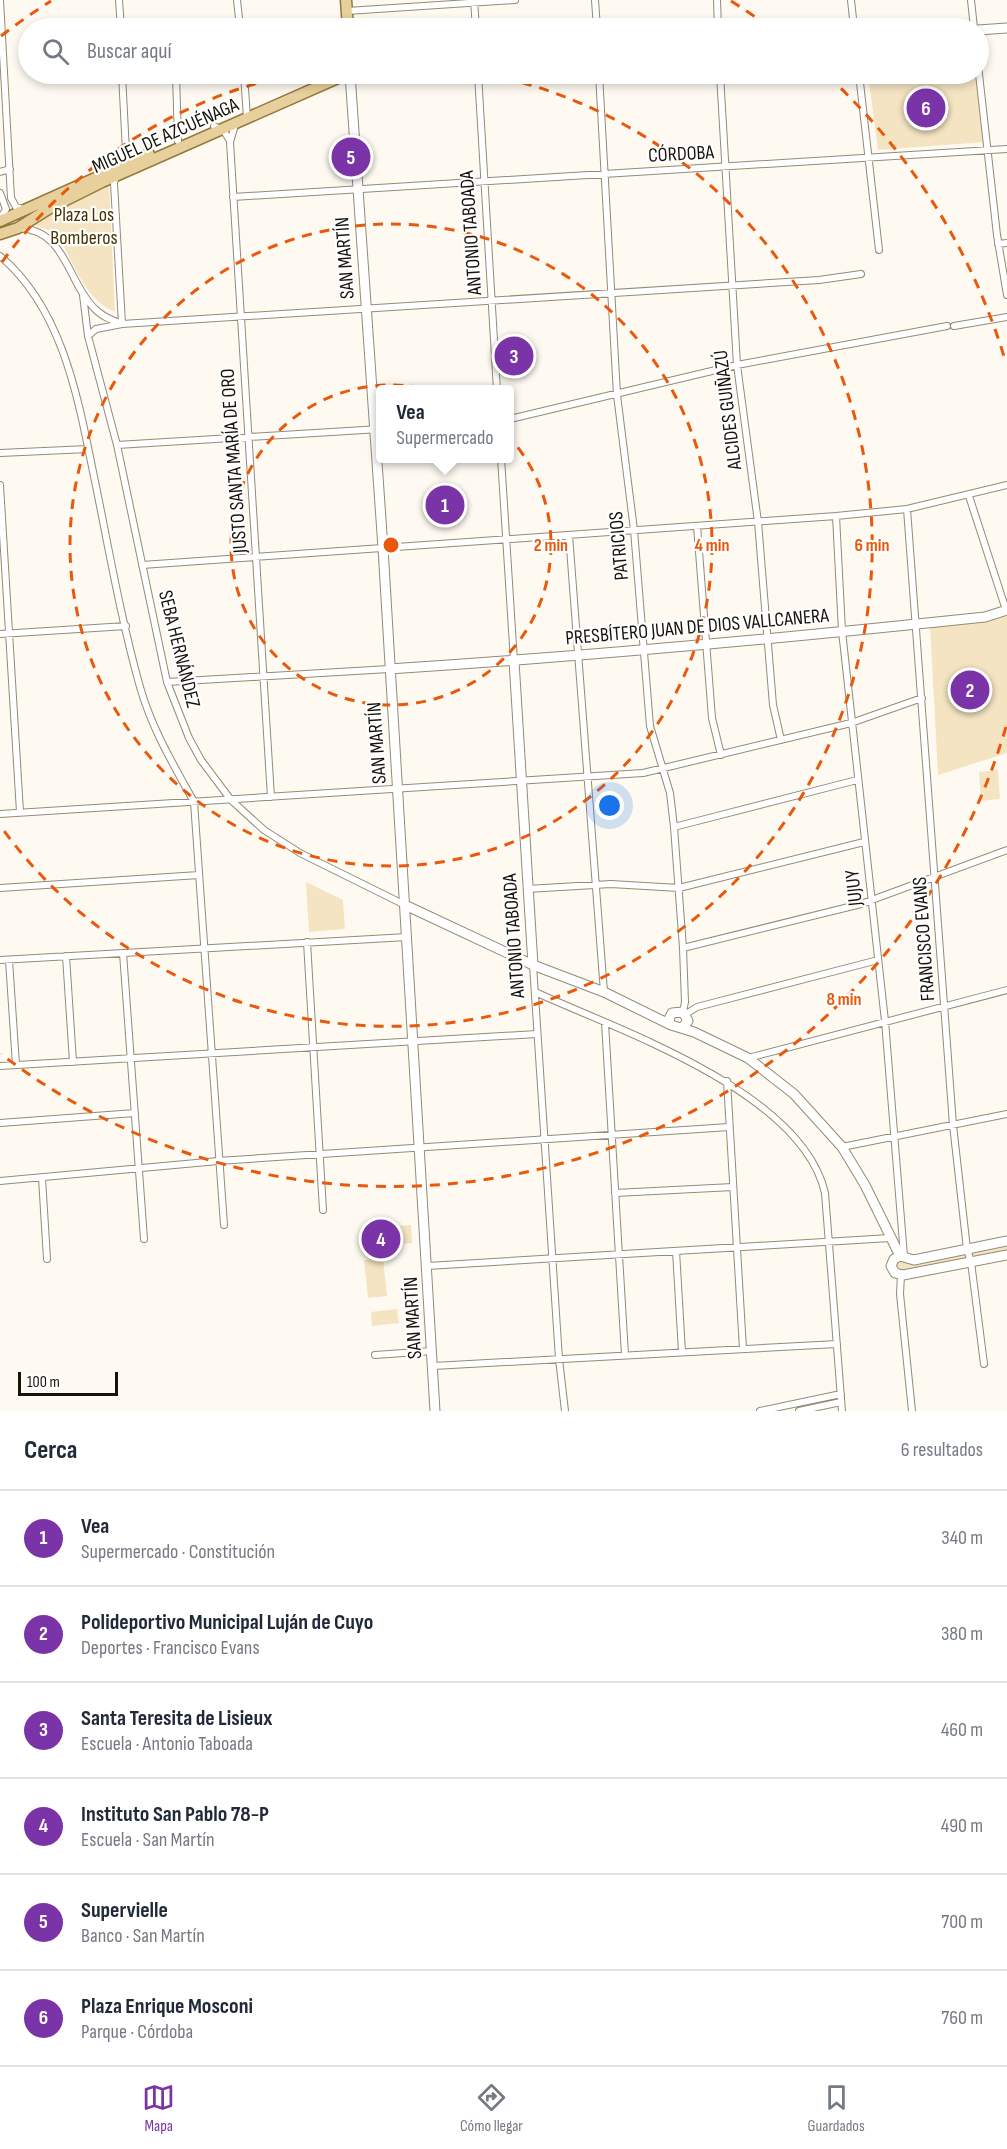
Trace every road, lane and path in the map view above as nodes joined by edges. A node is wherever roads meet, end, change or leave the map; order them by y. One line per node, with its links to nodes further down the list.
1 (0, 0): 42 (street)
2 (119, 0): 11 (street)
3 (237, 0): 12 (street)
4 (515, 0): 9 (street)
5 (595, 0): 14 (street)
6 (717, 0): 15 (street)
7 (850, 0): 16 (street)
8 (971, 0): 17 (street)
9 (474, 1): 10 (street); 13 (street)
10 (346, 6)
11 (120, 18)
12 (239, 18)
13 (475, 18)
14 (596, 18)
15 (718, 18)
16 (853, 18)
17 (974, 18)
18 (1007, 28): 19 (street)
19 (989, 29)
20 (122, 84): 39 (street)
21 (176, 84): 34 (street)
22 (245, 84): 31 (street)
23 (313, 84): 31 (main road, MIGUEL DE AZCUÉNAGA)
24 (323, 84): 31 (main road, MIGUEL DE AZCUÉNAGA)
25 (349, 84): 46 (street, SAN MARTÍN)
26 (479, 84): 45 (street, ANTONIO TABOADA)
27 (600, 84): 44 (street, PATRICIOS)
28 (721, 84): 41 (street, ALCIDES GUIÑAZÚ)
29 (860, 84): 38 (street)
30 (980, 84): 37 (street)
31 (247, 115): 32 (main road, MIGUEL DE AZCUÉNAGA); 33 (main road, MIGUEL DE AZCUÉNAGA)
32 (236, 123): 33 (main road, MIGUEL DE AZCUÉNAGA); 35 (street, JUSTO SANTA MARÍA DE ORO)
33 (218, 128): 34 (main road, MIGUEL DE AZCUÉNAGA); 35 (street); 40 (main road, MIGUEL DE AZCUÉNAGA)
34 (178, 141): 39 (main road, MIGUEL DE AZCUÉNAGA)
35 (230, 142): 48 (street, JUSTO SANTA MARÍA DE ORO)
36 (1007, 149): 37 (street, CÓRDOBA)
37 (988, 150): 38 (street, CÓRDOBA); 54 (street)
38 (869, 157): 41 (street, CÓRDOBA); 55 (street)
39 (123, 164): 40 (main road, MIGUEL DE AZCUÉNAGA); 40 (street); 49 (main road, MIGUEL DE AZCUÉNAGA); 51 (main road, MIGUEL DE AZCUÉNAGA); 66 (street)
40 (143, 164)
41 (725, 167): 44 (street, CÓRDOBA); 58 (street, ALCIDES GUIÑAZÚ)
42 (10, 169): 43 (street); 49 (street)
43 (0, 172)
44 (604, 174): 45 (street, CÓRDOBA); 59 (street, PATRICIOS)
45 (484, 182): 46 (street, CÓRDOBA); 62 (street, ANTONIO TABOADA)
46 (357, 190): 48 (street, CÓRDOBA); 63 (street, SAN MARTÍN)
47 (0, 193): 50 (street)
48 (233, 198): 64 (street, JUSTO SANTA MARÍA DE ORO)
49 (27, 209): 50 (main road, MIGUEL DE AZCUÉNAGA)
50 (0, 220)
51 (18, 228): 52 (main road, MIGUEL DE AZCUÉNAGA); 60 (street, SEBA HERNÁNDEZ)
52 (0, 234)
53 (1007, 243): 54 (street)
54 (998, 244): 61 (street)
55 (879, 250)
56 (0, 256): 76 (street)
57 (861, 273): 58 (street)
58 (731, 286): 59 (street); 68 (street, ALCIDES GUIÑAZÚ)
59 (611, 294): 62 (street); 70 (street, PATRICIOS)
60 (83, 295): 66 (street, SEBA HERNÁNDEZ); 67 (street, SEBA HERNÁNDEZ)
61 (1007, 296)
62 (492, 301): 63 (street); 69 (street, ANTONIO TABOADA)
63 (365, 310): 64 (street); 72 (street, SAN MARTÍN)
64 (241, 317): 66 (street); 74 (street, JUSTO SANTA MARÍA DE ORO)
65 (1007, 317): 68 (street)
66 (122, 324): 67 (street)
67 (88, 336): 75 (street, SEBA HERNÁNDEZ)
68 (737, 364): 70 (street); 85 (street, ALCIDES GUIÑAZÚ)
69 (498, 385)
70 (617, 395): 71 (street); 87 (street, PATRICIOS)
71 (514, 418)
72 (376, 419)
73 (376, 429): 74 (street)
74 (249, 437): 75 (street); 91 (street, JUSTO SANTA MARÍA DE ORO)
75 (117, 445): 92 (street, SEBA HERNÁNDEZ)
76 (88, 449): 77 (street); 95 (street)
77 (0, 453)
78 (378, 463): 90 (street, SAN MARTÍN)
79 (501, 463): 89 (street, ANTONIO TABOADA)
80 (0, 485): 97 (street)
81 (1007, 485): 82 (street)
82 (969, 496): 83 (street); 93 (street)
83 (907, 509): 84 (street); 94 (street, FRANCISCO EVANS)
84 (836, 516): 85 (street); 96 (street, JUJUY)
85 (758, 522): 86 (street); 99 (street, ALCIDES GUIÑAZÚ)
86 (697, 526): 87 (street); 100 (street)
87 (634, 530): 88 (street); 101 (street, PATRICIOS)
88 (569, 535): 89 (street); 102 (street)
89 (506, 539): 90 (street); 103 (street, ANTONIO TABOADA)
90 (382, 548): 91 (street); 104 (street, SAN MARTÍN)
91 (256, 557): 92 (street); 105 (street, JUSTO SANTA MARÍA DE ORO)
92 (142, 565): 106 (street, SEBA HERNÁNDEZ)
93 (1006, 610): 94 (street, PRESBÍTERO JUAN DE DIOS VALLCANERA)
94 (918, 624): 96 (street, PRESBÍTERO JUAN DE DIOS VALLCANERA); 107 (street, FRANCISCO EVANS)
95 (126, 626): 97 (street); 118 (street)
96 (842, 631): 99 (street, PRESBÍTERO JUAN DE DIOS VALLCANERA); 108 (street, JUJUY)
97 (9, 633): 98 (street); 119 (street)
98 (0, 634)
99 (766, 638): 100 (street, PRESBÍTERO JUAN DE DIOS VALLCANERA); 109 (street, ALCIDES GUIÑAZÚ)
100 (705, 643): 101 (street, PRESBÍTERO JUAN DE DIOS VALLCANERA); 110 (street)
101 (644, 649): 102 (street, PRESBÍTERO JUAN DE DIOS VALLCANERA); 111 (street, PATRICIOS)
102 (578, 655): 103 (street, PRESBÍTERO JUAN DE DIOS VALLCANERA); 112 (street)
103 (514, 661): 104 (street, PRESBÍTERO JUAN DE DIOS VALLCANERA); 114 (street, ANTONIO TABOADA)
104 (389, 669): 105 (street); 115 (street, SAN MARTÍN)
105 (264, 676): 106 (street); 116 (street, JUSTO SANTA MARÍA DE ORO)
106 (167, 682): 117 (street, SEBA HERNÁNDEZ)
107 (922, 698): 108 (street); 125 (street, FRANCISCO EVANS)
108 (851, 723): 109 (street); 113 (street, JUJUY)
109 (781, 740): 110 (street)
110 (721, 755): 111 (street)
111 (662, 770): 112 (street); 121 (street, PATRICIOS)
112 (589, 777): 114 (street); 126 (street)
113 (857, 780): 121 (street); 122 (street, JUJUY)
114 (521, 781): 115 (street); 129 (street, ANTONIO TABOADA)
115 (398, 789): 116 (street); 131 (street, SAN MARTÍN)
116 (271, 797): 117 (street)
117 (231, 800): 118 (street); 131 (street, SEBA HERNÁNDEZ)
118 (194, 802): 119 (street); 124 (street)
119 (20, 812): 120 (street)
120 (0, 814)
121 (674, 827): 128 (street, PATRICIOS)
122 (864, 842): 128 (street); 130 (street, JUJUY)
123 (1007, 850): 125 (street)
124 (199, 875): 127 (street); 134 (street)
125 (935, 876): 130 (street); 145 (street, FRANCISCO EVANS)
126 (597, 885): 128 (street); 129 (street); 144 (street)
127 (0, 888)
128 (679, 888): 135 (street, PATRICIOS)
129 (527, 889): 141 (street, ANTONIO TABOADA)
130 (871, 901): 135 (street); 140 (street, JUJUY)
131 (405, 905): 132 (street, SAN MARTÍN); 141 (street)
132 (407, 936): 133 (street); 153 (street, SAN MARTÍN)
133 (307, 942): 134 (street); 154 (street)
134 (203, 948): 136 (street); 155 (street)
135 (682, 948): 148 (street, PATRICIOS)
136 (123, 953): 137 (street); 156 (street)
137 (66, 956): 139 (street); 158 (street)
138 (0, 960): 139 (street)
139 (9, 960): 159 (street)
140 (878, 960): 148 (street); 149 (street, JUJUY)
141 (533, 965): 143 (street, ANTONIO TABOADA); 144 (street)
142 (1007, 990): 145 (street)
143 (535, 992): 150 (street); 152 (street, ANTONIO TABOADA)
144 (604, 992): 146 (street)
145 (944, 1006): 149 (street); 165 (street, FRANCISCO EVANS)
146 (642, 1009): 147 (street); 151 (street)
147 (672, 1013): 148 (street); 151 (street)
148 (684, 1019): 151 (street); 157 (street)
149 (885, 1021): 157 (street); 168 (street, JUJUY)
150 (604, 1023): 161 (street); 167 (street)
151 (671, 1025)
152 (537, 1034): 153 (street); 169 (street, ANTONIO TABOADA)
153 (413, 1042): 154 (street); 170 (street, SAN MARTÍN)
154 (312, 1048): 155 (street); 172 (street)
155 (210, 1053): 156 (street); 173 (street)
156 (129, 1058): 158 (street); 162 (street)
157 (748, 1058): 171 (street)
158 (73, 1062): 159 (street)
159 (16, 1065): 160 (street)
160 (0, 1066)
161 (727, 1081): 166 (street); 183 (street)
162 (135, 1113): 164 (street); 174 (street)
163 (1007, 1114): 165 (street)
164 (0, 1123)
165 (953, 1125): 168 (street); 186 (street, FRANCISCO EVANS)
166 (729, 1127): 167 (street); 177 (street)
167 (610, 1134): 169 (street); 178 (street)
168 (895, 1137): 171 (street); 190 (street, JUJUY)
169 (544, 1139): 170 (street); 192 (street, ANTONIO TABOADA)
170 (419, 1147): 172 (street); 194 (street, SAN MARTÍN)
171 (842, 1147): 184 (street)
172 (319, 1154): 173 (street); 179 (street)
173 (218, 1161): 174 (street); 180 (street)
174 (139, 1169): 175 (street); 181 (street)
175 (42, 1178): 176 (street); 191 (street)
176 (0, 1181)
177 (733, 1187): 178 (street); 185 (street)
178 (615, 1193): 188 (street)
179 (322, 1210)
180 (224, 1225)
181 (144, 1239)
182 (1007, 1241): 186 (street)
183 (829, 1242): 184 (street); 185 (street); 198 (street)
184 (892, 1242): 190 (street)
185 (736, 1248): 187 (street); 199 (street)
186 (967, 1249): 190 (street); 193 (street, FRANCISCO EVANS)
187 (676, 1251): 188 (street); 201 (street)
188 (619, 1255): 192 (street); 203 (street)
189 (1007, 1255): 193 (street)
190 (902, 1257): 195 (street); 196 (street)
191 (47, 1259)
192 (552, 1259): 194 (street); 204 (street, ANTONIO TABOADA)
193 (971, 1262): 196 (street); 205 (street, FRANCISCO EVANS)
194 (427, 1266): 200 (street, SAN MARTÍN)
195 (892, 1269): 196 (street); 197 (street)
196 (902, 1275): 197 (street)
197 (900, 1294): 215 (street)
198 (837, 1344): 199 (street); 207 (street)
199 (743, 1349): 201 (street)
200 (432, 1352): 202 (street); 206 (street, SAN MARTÍN)
201 (682, 1352): 203 (street)
202 (375, 1355)
203 (625, 1355): 204 (street)
204 (559, 1359): 206 (street); 211 (street, ANTONIO TABOADA)
205 (984, 1364)
206 (433, 1366): 210 (street, SAN MARTÍN)
207 (841, 1394): 208 (street); 209 (street)
208 (841, 1402): 213 (street); 214 (street)
209 (787, 1408): 212 (street)
210 (435, 1411)
211 (565, 1411)
212 (760, 1411)
213 (799, 1411)
214 (842, 1411)
215 (912, 1411)

